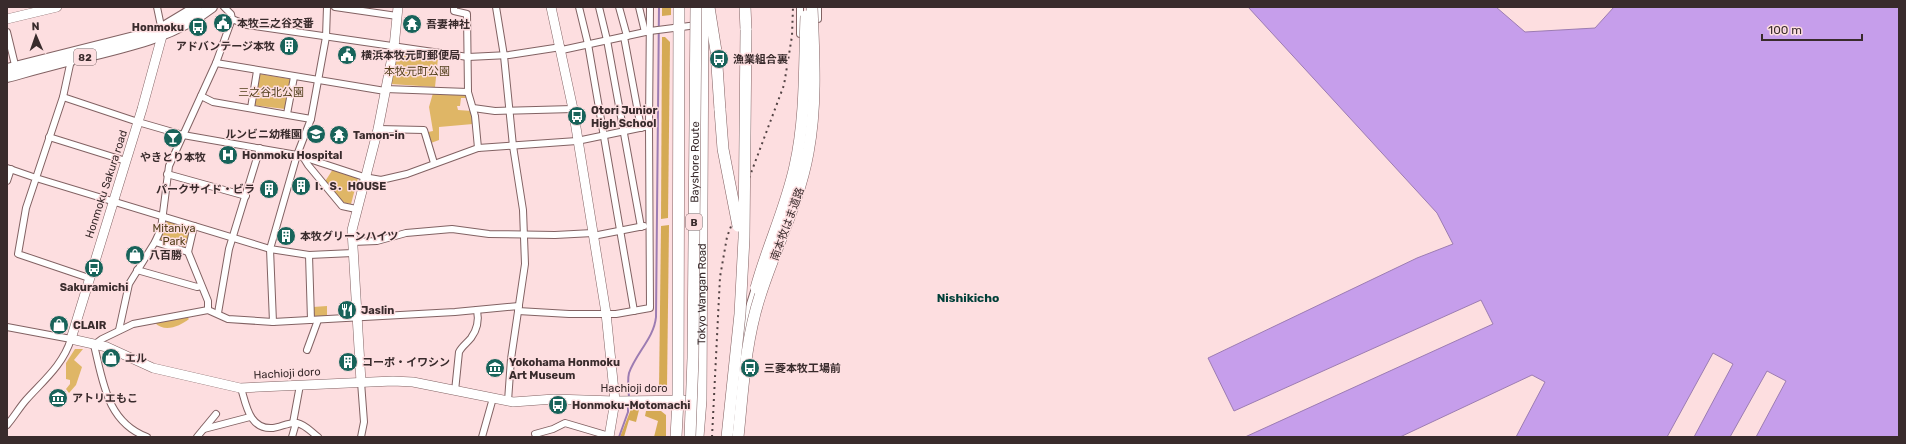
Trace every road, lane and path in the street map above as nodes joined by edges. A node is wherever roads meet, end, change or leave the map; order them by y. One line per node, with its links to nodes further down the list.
1 (57, 7): 27 (street)
2 (157, 7): 31 (street)
3 (197, 7): 31 (main road, 82)
4 (212, 7): 31 (main road, 82)
5 (224, 7): 26 (street)
6 (327, 7): 34 (street)
7 (335, 7): 25 (street)
8 (454, 7): 40 (street)
9 (496, 7): 39 (street)
10 (551, 7): 38 (street)
11 (579, 7): 36 (street)
12 (599, 7): 35 (street)
13 (619, 7): 33 (street)
14 (639, 7): 32 (street)
15 (650, 7): 32 (street)
16 (679, 7): 29 (highway, Tokyo Wangan Road)
17 (696, 7): 138 (highway, Bayshore Route / B, bridge)
18 (702, 7): 28 (highway, Tokyo Wangan Road)
19 (708, 7): 129 (highway, bridge); 140 (highway, Bayshore Route / B)
20 (745, 7): 141 (highway, bridge)
21 (800, 7): 78 (street)
22 (806, 7): 129 (highway, 南本牧はま道路, bridge)
23 (812, 7): 129 (highway, 南本牧はま道路, bridge)
24 (818, 7): 78 (street)
25 (398, 12): 37 (street)
26 (232, 19): 34 (street); 42 (street)
27 (7, 20)
28 (702, 24): 29 (street); 119 (highway, Tokyo Wangan Road)
29 (679, 26): 32 (street); 118 (highway, Tokyo Wangan Road)
30 (7, 32): 43 (street)
31 (162, 32): 41 (main road, 82); 43 (main road, 82); 58 (street, Honmoku Sakura road)
32 (647, 32): 33 (street); 59 (street)
33 (625, 36): 35 (street); 60 (street)
34 (326, 37): 37 (street); 47 (street)
35 (607, 40): 36 (street); 62 (street)
36 (588, 44): 38 (street); 65 (street)
37 (394, 47): 40 (street); 48 (street)
38 (561, 49): 39 (street); 54 (street)
39 (504, 56): 40 (street); 55 (street)
40 (468, 57): 49 (street)
41 (71, 60): 43 (main road, 82); 51 (street)
42 (216, 63): 44 (street); 50 (street)
43 (13, 70): 45 (main road, 82)
44 (257, 71): 46 (street); 52 (street)
45 (7, 77)
46 (294, 77): 47 (street); 56 (street)
47 (317, 81): 48 (street); 57 (street)
48 (385, 90): 49 (street); 61 (street)
49 (468, 92): 53 (street)
50 (201, 96): 52 (street); 63 (street)
51 (63, 97): 58 (street); 64 (street)
52 (251, 108): 56 (street)
53 (473, 108): 55 (street); 69 (street)
54 (573, 109): 55 (street); 66 (street)
55 (509, 110): 67 (street)
56 (287, 114): 57 (street)
57 (311, 119): 70 (street)
58 (138, 122): 63 (street); 71 (street, Honmoku Sakura road)
59 (649, 126): 60 (street); 83 (street)
60 (642, 128): 62 (street)
61 (378, 129): 72 (street); 75 (street)
62 (623, 132): 65 (street); 85 (street)
63 (184, 135): 68 (street); 74 (street)
64 (49, 136): 71 (street); 76 (street)
65 (605, 136): 66 (street); 86 (street)
66 (577, 141): 67 (street); 88 (street)
67 (513, 146): 69 (street); 87 (street)
68 (260, 148): 70 (street); 79 (street)
69 (478, 148): 72 (street)
70 (300, 156): 75 (street); 81 (street); 92 (street)
71 (126, 161): 80 (street, Honmoku Sakura road)
72 (434, 163): 75 (street)
73 (9, 169): 76 (street); 77 (street)
74 (167, 174): 79 (street); 82 (street)
75 (364, 177): 81 (street)
76 (36, 178): 80 (street); 97 (street)
77 (7, 180)
78 (800, 184): 129 (street)
79 (246, 196): 89 (street)
80 (113, 202): 82 (street); 97 (street, Honmoku Sakura road)
81 (356, 209): 91 (street)
82 (163, 217): 84 (street); 90 (street)
83 (649, 225): 85 (street); 102 (street)
84 (194, 226): 89 (street); 93 (street)
85 (641, 227): 86 (street)
86 (621, 231): 88 (street); 102 (street)
87 (523, 235): 88 (street); 91 (street); 99 (street)
88 (593, 235): 104 (street)
89 (233, 238): 92 (street); 103 (street)
90 (155, 242): 93 (street); 96 (street)
91 (352, 242): 94 (street)
92 (270, 249): 95 (street); 107 (street)
93 (188, 252): 98 (street)
94 (352, 253): 95 (street); 105 (street)
95 (309, 255): 106 (street)
96 (137, 270): 98 (street); 109 (street)
97 (89, 278): 110 (street, Honmoku Sakura road)
98 (201, 286): 100 (street)
99 (519, 309): 101 (street); 104 (street); 120 (street)
100 (208, 310): 103 (street); 109 (street)
101 (478, 310): 105 (street); 116 (street)
102 (634, 311): 104 (street)
103 (218, 313): 107 (street)
104 (606, 313): 121 (street)
105 (356, 318): 106 (street); 113 (street)
106 (314, 320): 107 (street); 112 (street)
107 (273, 322)
108 (7, 327): 110 (street)
109 (119, 330): 111 (street)
110 (71, 339): 111 (street, Hachioji doro); 125 (street)
111 (94, 345): 115 (street, Hachioji doro); 128 (street)
112 (307, 350)
113 (361, 382): 114 (street, Hachioji doro); 116 (street, Hachioji doro); 134 (street)
114 (300, 385): 115 (street, Hachioji doro); 124 (street)
115 (242, 388): 123 (street)
116 (455, 391): 117 (street, Hachioji doro)
117 (493, 398): 120 (street, Hachioji doro); 135 (street)
118 (678, 400): 119 (street, Hachioji doro); 121 (street, Hachioji doro); 137 (highway, Tokyo Wangan Road)
119 (701, 400): 139 (highway, Tokyo Wangan Road)
120 (508, 401): 121 (street, Hachioji doro)
121 (615, 401): 136 (street)
122 (216, 414): 126 (street)
123 (250, 417): 124 (street); 126 (street)
124 (294, 423): 132 (street); 133 (street)
125 (7, 425)
126 (204, 429): 131 (street)
127 (535, 434): 136 (street)
128 (135, 435): 130 (street)
129 (736, 436)
130 (147, 437)
131 (197, 437)
132 (292, 437)
133 (318, 437)
134 (361, 437)
135 (482, 437)
136 (609, 437)
137 (676, 437)
138 (690, 437)
139 (698, 437)
140 (704, 437)
141 (727, 437)

